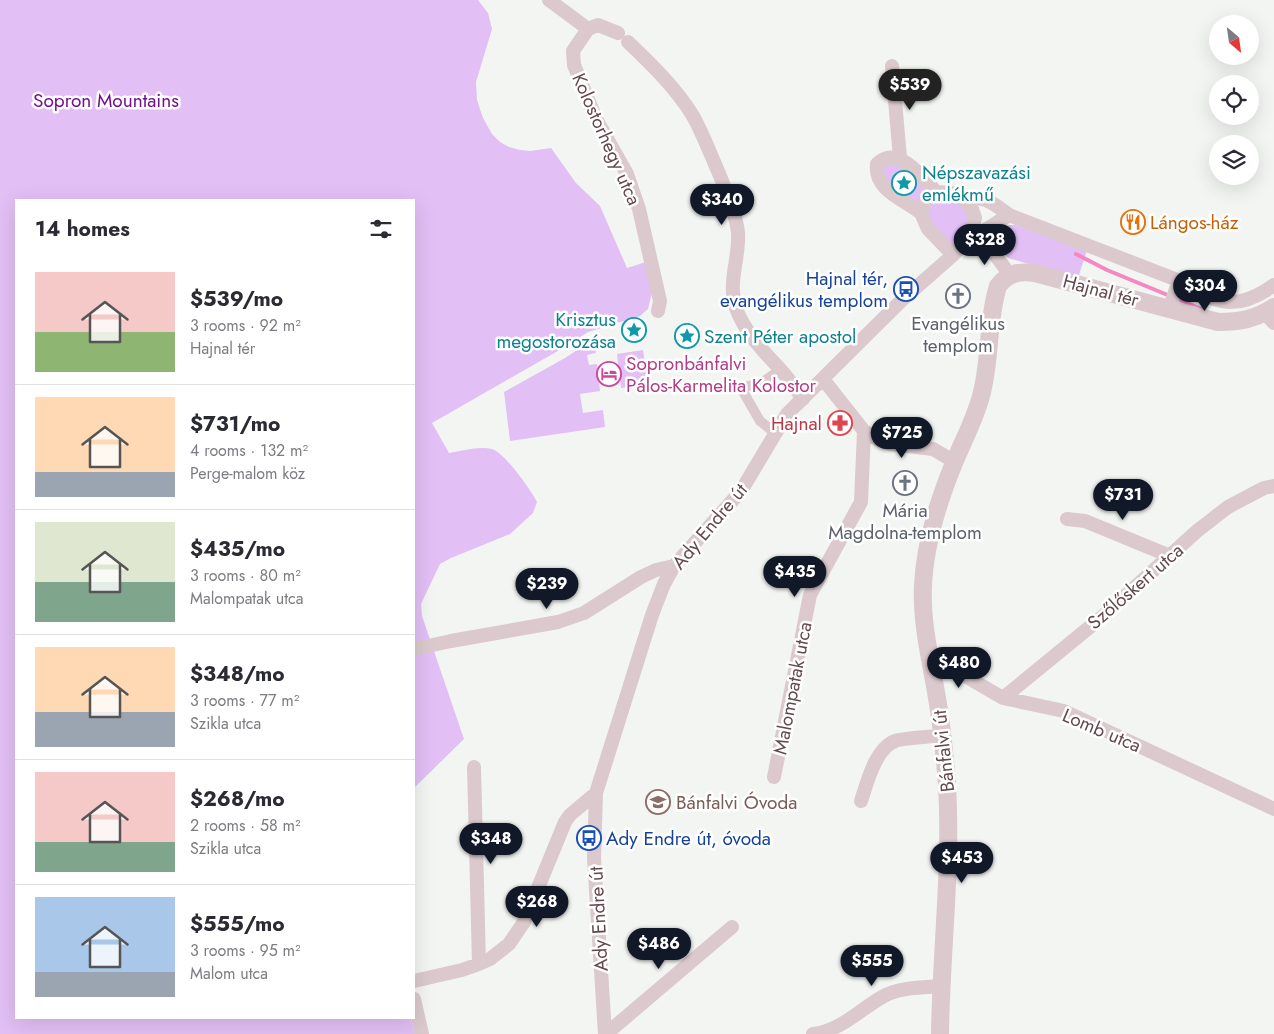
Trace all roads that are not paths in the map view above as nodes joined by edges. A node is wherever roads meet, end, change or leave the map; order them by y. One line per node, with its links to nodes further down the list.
1 (549, 0): 2 (street)
2 (588, 29): 17 (street, Kolostorhegy utca); 19 (street)
3 (892, 66): 4 (street)
4 (900, 158): 5 (street); 7 (street)
5 (936, 192): 6 (street, Hajnal tér); 7 (street)
6 (962, 198): 8 (street); 9 (street, Hajnal tér)
7 (921, 213): 13 (street)
8 (974, 213): 9 (street); 10 (street); 11 (street)
9 (1009, 216): 10 (street); 16 (street, Hajnal tér)
10 (982, 231): 11 (street); 12 (street)
11 (963, 244): 12 (street); 13 (street, Ady Endre út)
12 (993, 251): 14 (street)
13 (953, 255): 20 (street, Ady Endre út)
14 (1010, 275): 16 (street, Hajnal tér); 24 (street, Bánfalvi út)
15 (1274, 285): 16 (street, Hajnal tér)
16 (1175, 293): 18 (street, Hajnal tér)
17 (658, 311)
18 (1271, 314)
19 (781, 369): 21 (street); 23 (street)
20 (823, 379): 21 (street, Ady Endre út); 22 (street)
21 (803, 398): 23 (street, Ady Endre út)
22 (864, 432): 24 (street); 34 (street, Malompatak utca)
23 (775, 433): 28 (street, Ady Endre út)
24 (955, 462): 30 (street, Bánfalvi út)
25 (1274, 486): 27 (street, Szőlőskert utca)
26 (1067, 519): 27 (street)
27 (1170, 556): 31 (street, Szőlőskert utca)
28 (674, 566): 29 (street); 35 (street, Ady Endre út)
29 (415, 649)
30 (929, 654): 31 (street, Lomb utca); 32 (street, Bánfalvi út)
31 (1003, 698): 37 (street, Lomb utca)
32 (942, 735): 36 (street); 41 (street, Bánfalvi út)
33 (474, 767): 39 (street)
34 (774, 777)
35 (596, 793): 39 (street); 44 (street, Ady Endre út)
36 (861, 801)
37 (1274, 809)
38 (732, 927): 44 (street)
39 (479, 964): 40 (street)
40 (415, 981)
41 (941, 986): 45 (street); 46 (street, Bánfalvi út)
42 (415, 1003): 43 (street)
43 (422, 1034)
44 (605, 1034)
45 (813, 1034)
46 (940, 1034)

